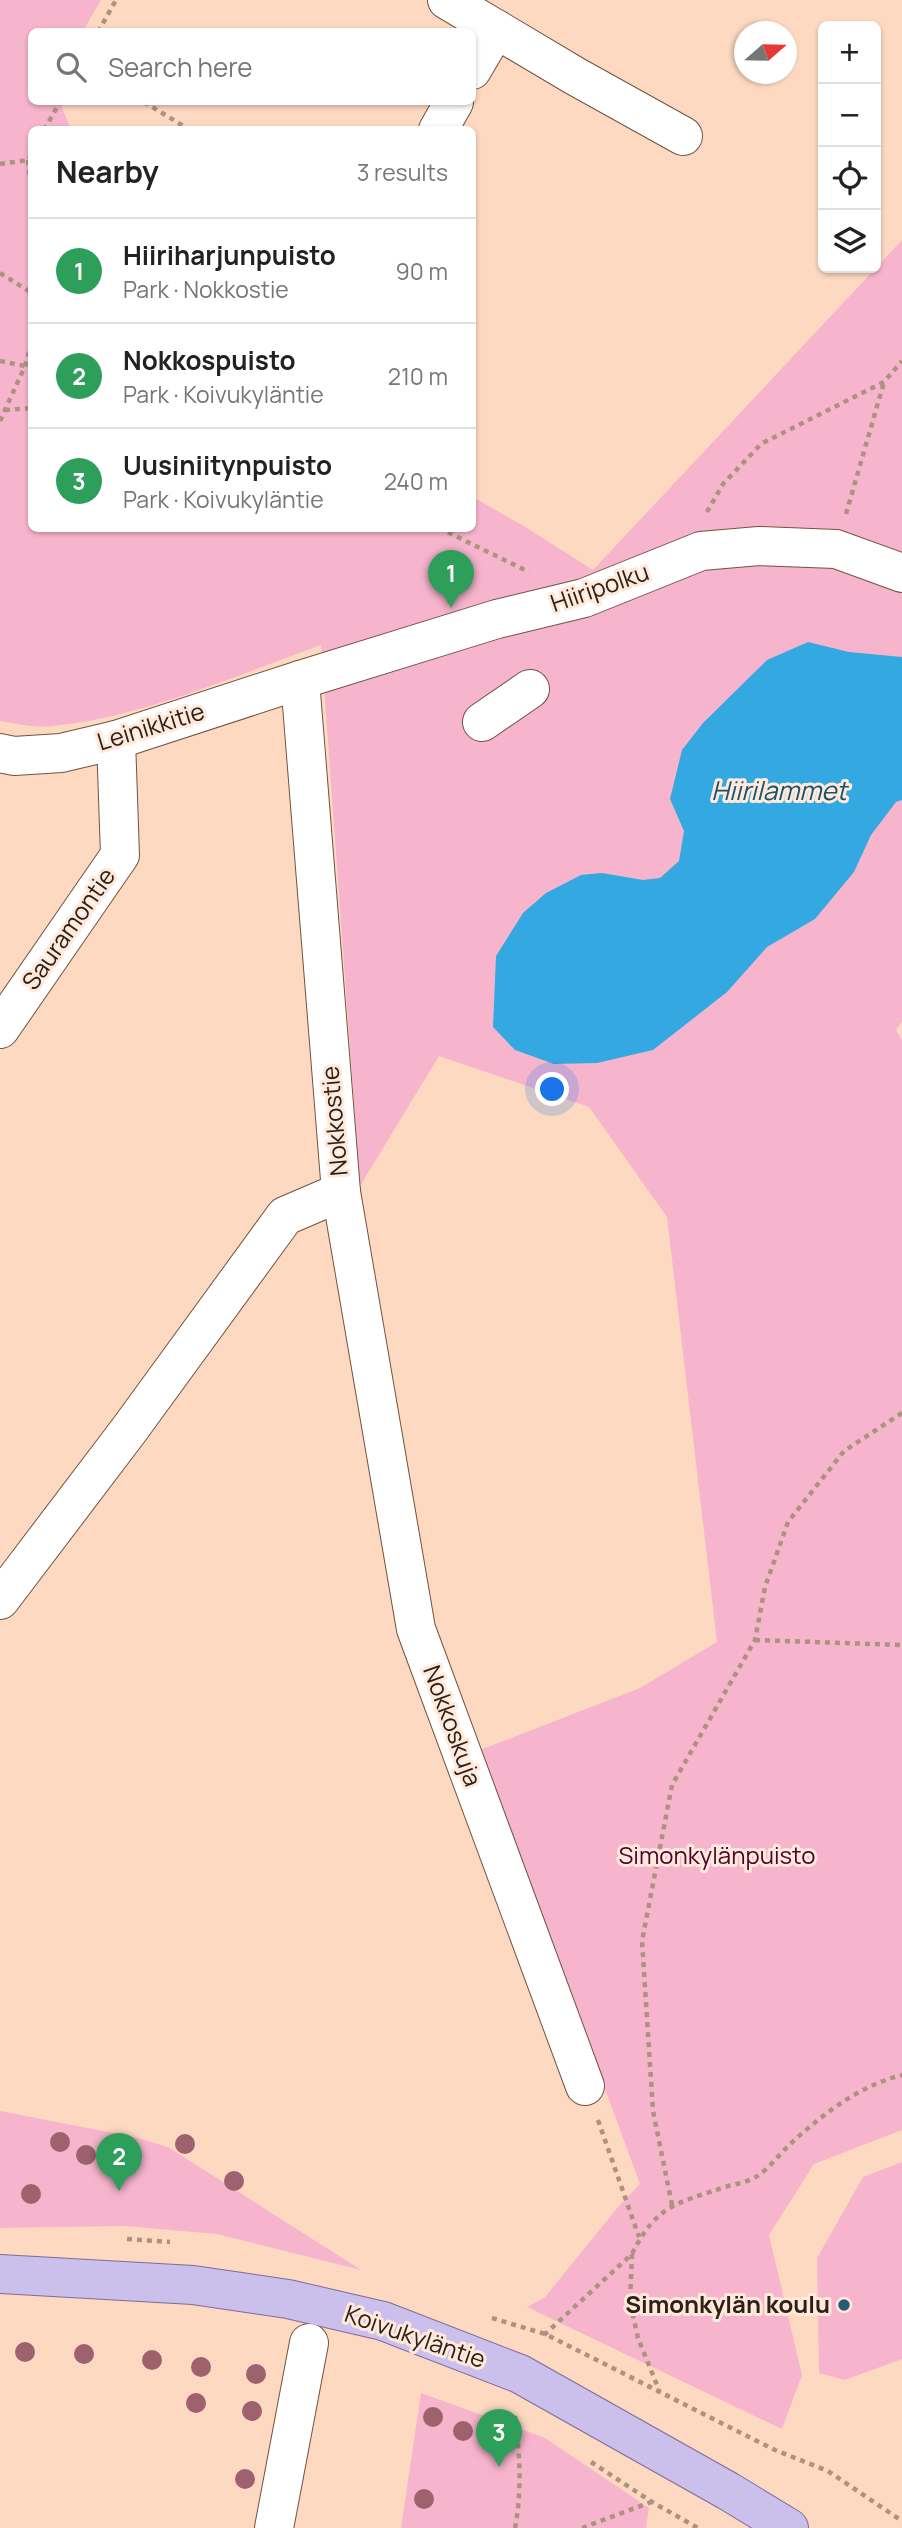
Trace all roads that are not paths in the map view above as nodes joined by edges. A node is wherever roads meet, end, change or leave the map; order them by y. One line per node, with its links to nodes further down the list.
1 (447, 0): 2 (street)
2 (496, 29): 3 (street); 6 (street)
3 (476, 63)
4 (452, 105): 5 (street)
5 (440, 126)
6 (683, 136)
7 (902, 573): 8 (street, Hiiripolku)
8 (300, 680): 11 (street, Leinikkitie); 14 (street, Nokkostie)
9 (530, 688): 10 (street)
10 (482, 722)
11 (116, 740): 12 (street, Leinikkitie); 13 (street, Sauramontie)
12 (0, 752)
13 (0, 1029)
14 (341, 1192): 15 (street, Nokkostie); 16 (street, Nokkoskuja)
15 (0, 1600)
16 (586, 2085)
17 (0, 2274): 20 (main road, Koivukyläntie)
18 (309, 2343): 19 (street)
19 (274, 2528)
20 (789, 2528)

